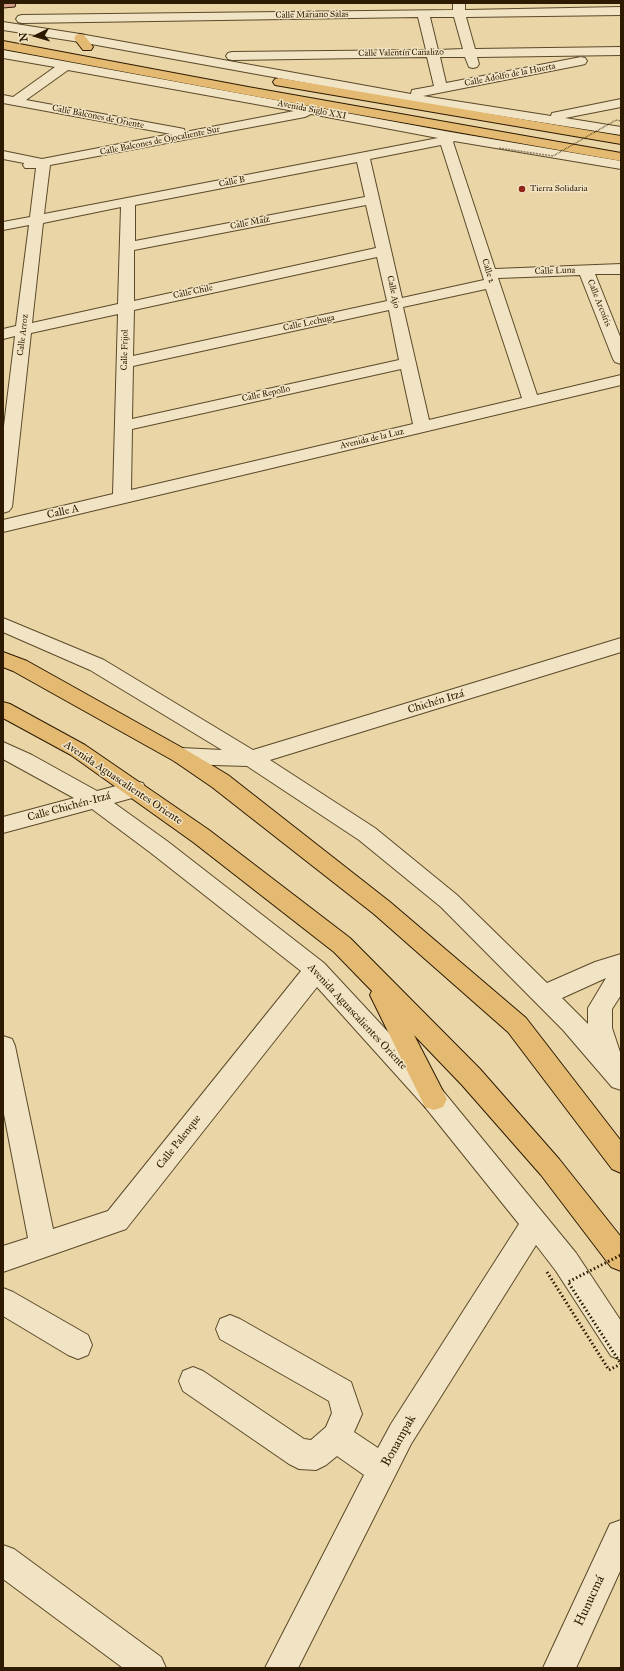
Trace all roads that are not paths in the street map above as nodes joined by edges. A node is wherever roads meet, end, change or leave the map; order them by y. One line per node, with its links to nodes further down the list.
1 (157, 3): 10 (street)
2 (236, 3): 9 (street)
3 (394, 8): 6 (street, Calle Mariano Salas); 8 (street, Calle Mariano Salas)
4 (459, 8): 5 (street, Calle Mariano Salas); 8 (street, Calle Mariano Salas); 17 (street)
5 (530, 8): 7 (street, Calle Mariano Salas)
6 (317, 9): 9 (street, Calle Mariano Salas)
7 (621, 11)
8 (423, 13): 16 (street)
9 (235, 16): 10 (street, Calle Mariano Salas)
10 (154, 17): 11 (street, Calle Mariano Salas)
11 (3, 19)
12 (3, 26): 14 (street, Avenida Siglo XXI)
13 (3, 34): 14 (main road, Avenida Siglo XXI)
14 (84, 43): 20 (street, Avenida Siglo XXI); 25 (main road, Avenida Siglo XXI)
15 (3, 45): 26 (main road, Avenida Siglo XXI)
16 (433, 52): 17 (street, Calle Valentín Canalizo); 20 (street, Calle Valentín Canalizo); 24 (street)
17 (470, 52): 18 (street, Calle Valentín Canalizo); 22 (street)
18 (621, 53): 22 (street, Calle Adolfo de la Huerta)
19 (3, 54): 21 (street, Avenida Siglo XXI)
20 (182, 56): 23 (street, Avenida Siglo XXI)
21 (66, 65): 27 (street, Avenida Siglo XXI); 29 (street)
22 (478, 81): 24 (street, Calle Adolfo de la Huerta)
23 (347, 86): 25 (main road); 28 (street, Avenida Siglo XXI)
24 (441, 88): 28 (street, Calle Adolfo de la Huerta)
25 (322, 89): 32 (main road, Avenida Siglo XXI)
26 (248, 91): 27 (main road); 41 (main road, Avenida Siglo XXI)
27 (220, 93): 31 (street, Avenida Siglo XXI)
28 (400, 96): 32 (street, Avenida Siglo XXI)
29 (9, 100): 34 (street, Calle Balcones de Oriente)
30 (621, 103): 32 (street)
31 (318, 111): 34 (street, Calle Balcones de Ojocaliente Sur); 35 (street, Avenida Siglo XXI)
32 (541, 122): 33 (street, Avenida Siglo XXI); 36 (main road, Avenida Siglo XXI)
33 (621, 131)
34 (192, 135): 40 (street, Calle Balcones de Ojocaliente Sur)
35 (461, 138): 37 (street, Calle B); 41 (street, Avenida Siglo XXI)
36 (621, 140)
37 (446, 141): 39 (street, Calle B); 51 (street, Calle 2)
38 (3, 155): 40 (street)
39 (364, 157): 43 (street, Calle Ajo); 44 (street, Calle B)
40 (43, 163): 42 (street, Calle Balcones de Ojocaliente Sur); 45 (street, Calle Arroz)
41 (617, 165)
42 (10, 169)
43 (373, 200): 47 (street, Calle Maíz); 48 (street, Calle Ajo)
44 (128, 202): 45 (street, Calle B); 47 (street, Calle Frijol)
45 (36, 220): 46 (street, Calle B); 54 (street, Calle Arroz)
46 (3, 226)
47 (128, 247): 53 (street, Calle Frijol)
48 (384, 251): 52 (street, Calle Ajo); 53 (street, Calle Chile)
49 (621, 269): 50 (street, Calle Luna)
50 (586, 270): 51 (street, Calle Luna); 56 (street, Calle Arcoíris)
51 (491, 278): 52 (street, Calle Lechuga); 60 (street, Calle 2)
52 (395, 304): 57 (street, Calle Lechuga); 58 (street, Calle Ajo)
53 (126, 307): 54 (street, Calle Chile); 57 (street, Calle Frijol)
54 (24, 329): 55 (street, Calle Chile); 64 (street, Calle Arroz)
55 (3, 334)
56 (621, 359)
57 (125, 363): 61 (street, Calle Frijol)
58 (408, 363): 61 (street, Calle Repollo); 62 (street, Calle Ajo)
59 (621, 380): 60 (street, Avenida de la Luz)
60 (531, 402): 62 (street, Avenida de la Luz)
61 (124, 426): 63 (street, Calle Frijol)
62 (422, 427): 63 (street, Avenida de la Luz)
63 (122, 498): 65 (street, Calle A)
64 (3, 507)
65 (3, 526)
66 (3, 624): 72 (street)
67 (621, 645): 72 (street, Chichén Itzá)
68 (3, 659): 71 (main road)
69 (3, 709): 73 (main road, Avenida Aguascalientes Oriente)
70 (3, 750): 74 (street, Avenida Aguascalientes Oriente)
71 (181, 756): 72 (street, Chichén Itzá); 84 (main road)
72 (251, 758): 80 (street)
73 (135, 789): 74 (street, Calle Chichén-Itzá); 78 (main road, Avenida Aguascalientes Oriente)
74 (95, 800): 75 (street, Calle Chichén-Itzá); 77 (street, Avenida Aguascalientes Oriente)
75 (3, 825)
76 (621, 964): 80 (street)
77 (316, 970): 83 (street, Avenida Aguascalientes Oriente); 86 (street, Calle Palenque)
78 (374, 977): 83 (main road); 87 (main road, Avenida Aguascalientes Oriente)
79 (621, 981): 82 (street)
80 (544, 995): 82 (street)
81 (3, 1046): 86 (street)
82 (617, 1075)
83 (434, 1099): 85 (street, Avenida Aguascalientes Oriente)
84 (621, 1161)
85 (535, 1223): 92 (street, Avenida Aguascalientes Oriente); 95 (street, Bonampak)
86 (43, 1246): 88 (street, Calle Palenque)
87 (621, 1258)
88 (3, 1259)
89 (3, 1302): 91 (street)
90 (230, 1329): 94 (street)
91 (78, 1345)
92 (621, 1346)
93 (193, 1380): 94 (street)
94 (336, 1437): 95 (street)
95 (383, 1470): 99 (street, Bonampak)
96 (621, 1534): 100 (street, Hunucmá)
97 (3, 1560): 98 (street)
98 (150, 1668)
99 (281, 1668)
100 (558, 1668)

